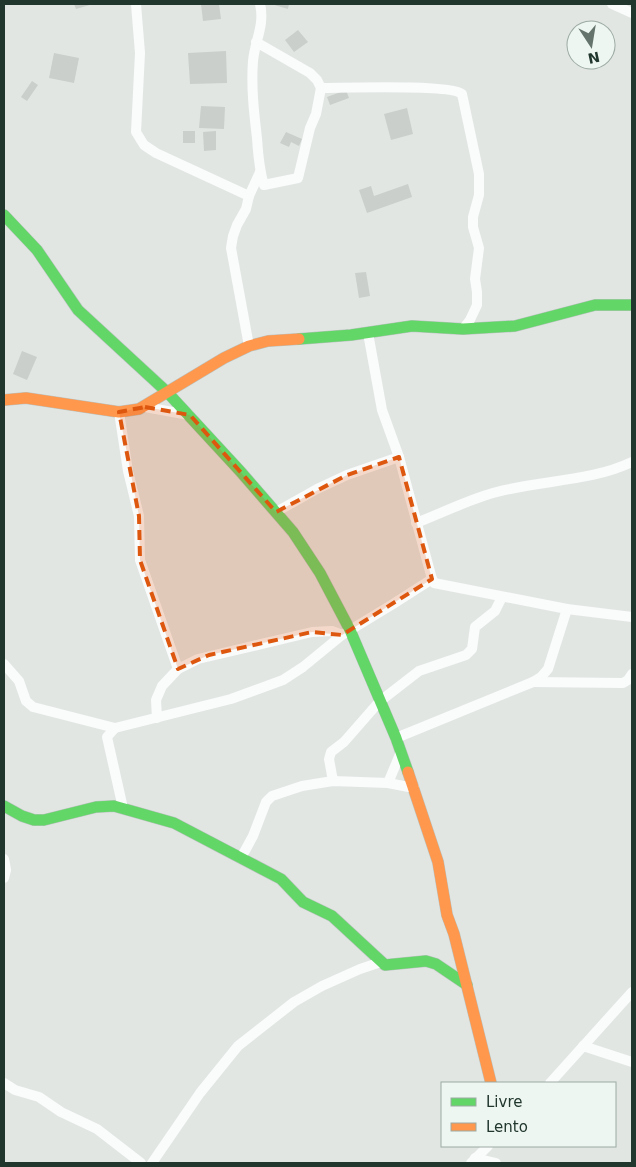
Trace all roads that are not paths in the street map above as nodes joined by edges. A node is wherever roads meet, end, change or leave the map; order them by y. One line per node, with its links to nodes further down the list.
1 (136, 4): 8 (street)
2 (260, 4): 5 (street)
3 (612, 4): 4 (street)
4 (632, 13)
5 (256, 42): 6 (street); 7 (street)
6 (321, 88): 7 (street); 11 (street)
7 (260, 172): 8 (street)
8 (249, 196): 13 (street)
9 (4, 215): 14 (street)
10 (632, 305): 11 (street)
11 (463, 329): 12 (street)
12 (368, 333): 13 (street); 19 (street)
13 (249, 346): 14 (street)
14 (168, 393): 16 (street); 18 (street)
15 (4, 400): 17 (street)
16 (145, 407): 17 (street); 18 (street)
17 (119, 412): 29 (street)
18 (190, 415): 21 (street)
19 (399, 457): 21 (street); 22 (street)
20 (632, 462): 22 (street)
21 (276, 512): 27 (street)
22 (416, 523): 23 (street)
23 (432, 579): 24 (street); 27 (street)
24 (502, 597): 25 (street); 32 (street)
25 (567, 609): 26 (street); 31 (street)
26 (632, 617)
27 (346, 632): 29 (street); 32 (street); 33 (street)
28 (4, 664): 34 (street)
29 (178, 669): 33 (street)
30 (632, 674): 31 (street)
31 (533, 682): 35 (street)
32 (379, 702): 35 (street); 37 (street)
33 (157, 718): 34 (street)
34 (115, 728): 41 (street)
35 (396, 738): 36 (street)
36 (401, 752): 38 (street); 39 (street)
37 (333, 781): 38 (street); 42 (street)
38 (388, 783): 39 (street)
39 (414, 788): 46 (street)
40 (4, 806): 41 (street)
41 (123, 808): 42 (street)
42 (242, 858): 45 (street)
43 (4, 859): 44 (street)
44 (4, 878)
45 (382, 962): 46 (street); 56 (street)
46 (467, 985): 50 (street)
47 (632, 992): 48 (street)
48 (583, 1046): 49 (street); 51 (street)
49 (632, 1062)
50 (491, 1082)
51 (551, 1082)
52 (4, 1083): 55 (street)
53 (487, 1147): 54 (street)
54 (473, 1161): 57 (street)
55 (141, 1163)
56 (152, 1163)
57 (496, 1163)

